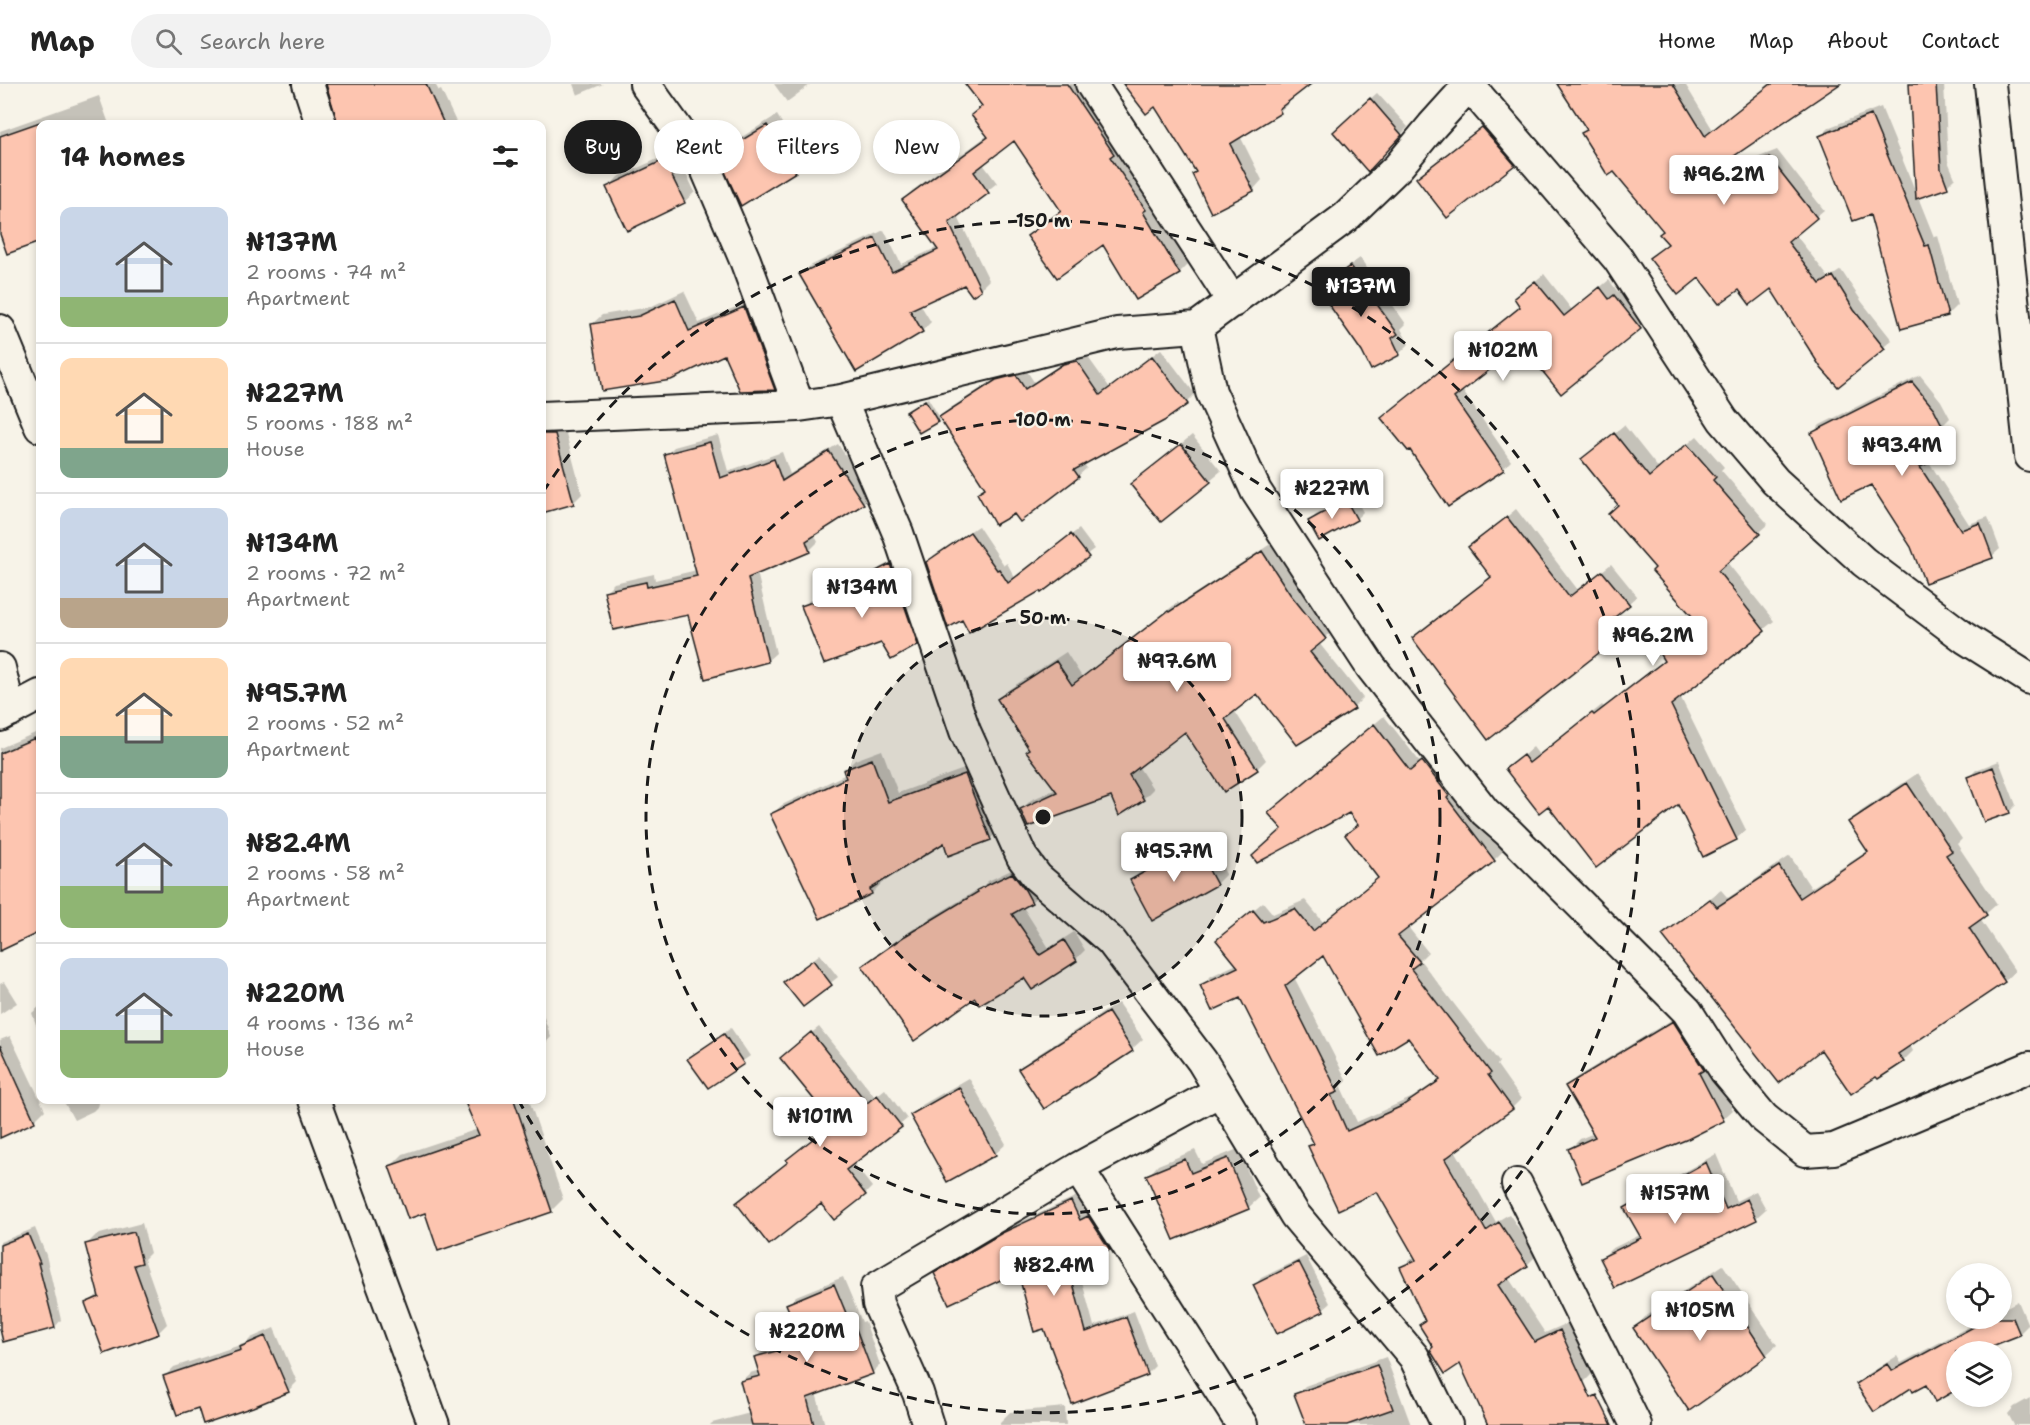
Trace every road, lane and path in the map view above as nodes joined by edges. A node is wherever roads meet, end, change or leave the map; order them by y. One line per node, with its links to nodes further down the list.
1 (308, 84): 6 (street)
2 (645, 84): 11 (street)
3 (1091, 84): 7 (street)
4 (1990, 84): 14 (street)
5 (1469, 85): 7 (street); 16 (street)
6 (320, 120)
7 (1233, 302): 8 (street)
8 (1197, 327): 10 (street); 19 (street)
9 (0, 330): 12 (street)
10 (842, 400): 11 (street); 20 (street)
11 (799, 406): 13 (street)
12 (36, 417)
13 (546, 417)
14 (2030, 456)
15 (0, 668): 18 (street)
16 (2030, 679)
17 (36, 697): 18 (street)
18 (5, 713)
19 (2030, 1067)
20 (1220, 1091): 22 (street); 27 (street)
21 (315, 1104): 24 (street)
22 (1078, 1168): 25 (street); 26 (street)
23 (1516, 1184): 28 (street)
24 (434, 1425)
25 (928, 1425)
26 (1242, 1425)
27 (1447, 1425)
28 (1636, 1425)

